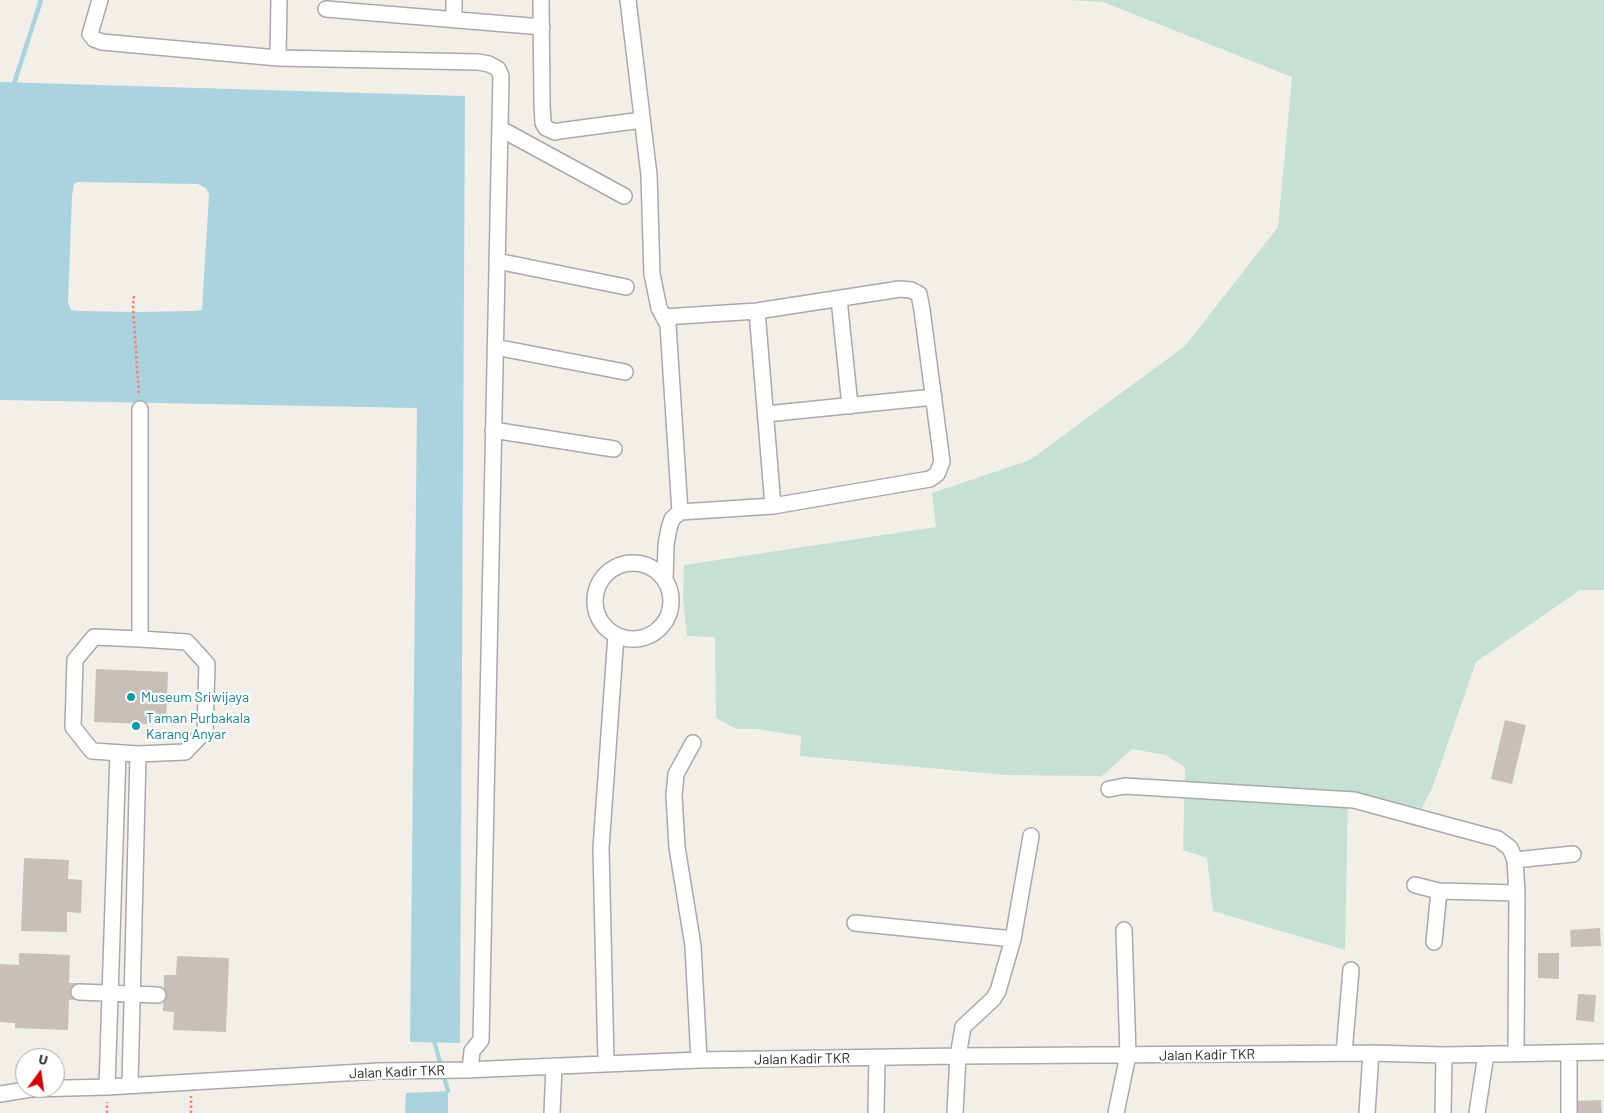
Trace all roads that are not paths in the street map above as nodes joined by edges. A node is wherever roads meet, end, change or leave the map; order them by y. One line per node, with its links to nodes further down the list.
1 (100, 0): 9 (street)
2 (279, 0): 9 (street)
3 (454, 0): 7 (street)
4 (541, 0): 8 (street)
5 (628, 0): 10 (street)
6 (326, 9): 7 (street)
7 (454, 20): 8 (street)
8 (542, 26): 10 (street)
9 (278, 58): 11 (street)
10 (642, 120): 17 (street)
11 (501, 129): 12 (street); 13 (street)
12 (624, 196)
13 (497, 261): 14 (street); 18 (street)
14 (626, 288)
15 (838, 299): 16 (street); 20 (street); 21 (street)
16 (757, 311): 17 (street); 23 (street)
17 (664, 317): 27 (street)
18 (495, 347): 19 (street); 24 (street)
19 (625, 372)
20 (934, 398): 21 (street); 26 (street)
21 (850, 406): 23 (street)
22 (140, 409): 30 (street)
23 (766, 414): 26 (street)
24 (493, 430): 25 (street); 63 (street)
25 (614, 449)
26 (773, 506): 27 (street)
27 (680, 512): 28 (street)
28 (665, 581): 29 (street); 29 (street)
29 (616, 635): 61 (street)
30 (140, 639): 32 (street); 33 (street)
31 (694, 743): 60 (street)
32 (118, 753): 33 (street); 47 (street)
33 (138, 754): 48 (street)
34 (1109, 789): 37 (street)
35 (1031, 836): 43 (street)
36 (1573, 854): 37 (street)
37 (1514, 860): 40 (street)
38 (1415, 885): 39 (street)
39 (1439, 891): 40 (street); 44 (street)
40 (1517, 893): 54 (street)
41 (855, 922): 43 (street)
42 (1124, 930): 57 (street)
43 (1013, 939): 56 (street)
44 (1434, 942)
45 (1351, 970): 52 (street)
46 (79, 992): 47 (street)
47 (110, 993): 48 (street); 65 (street)
48 (132, 994): 49 (street); 64 (street)
49 (158, 995)
50 (1570, 1052): 51 (street, Jalan Kadir TKR); 54 (street, Jalan Kadir TKR); 74 (street)
51 (1604, 1052)
52 (1344, 1053): 53 (street, Jalan Kadir TKR); 57 (street, Jalan Kadir TKR)
53 (1371, 1053): 58 (street, Jalan Kadir TKR); 71 (street)
54 (1516, 1053): 55 (street, Jalan Kadir TKR)
55 (1486, 1054): 58 (street, Jalan Kadir TKR); 73 (street)
56 (958, 1056): 57 (street, Jalan Kadir TKR); 59 (street, Jalan Kadir TKR); 69 (street)
57 (1128, 1056): 70 (street)
58 (1444, 1056): 72 (street)
59 (877, 1058): 60 (street, Jalan Kadir TKR); 68 (street)
60 (699, 1060): 61 (street, Jalan Kadir TKR)
61 (606, 1064): 62 (street, Jalan Kadir TKR)
62 (554, 1066): 63 (street, Jalan Kadir TKR); 67 (street)
63 (468, 1070): 64 (street, Jalan Kadir TKR)
64 (130, 1086): 65 (street, Jalan Kadir TKR)
65 (107, 1087): 66 (street, Jalan Kadir TKR)
66 (0, 1094)
67 (552, 1113)
68 (876, 1113)
69 (955, 1113)
70 (1116, 1113)
71 (1368, 1113)
72 (1443, 1113)
73 (1478, 1113)
74 (1569, 1113)

